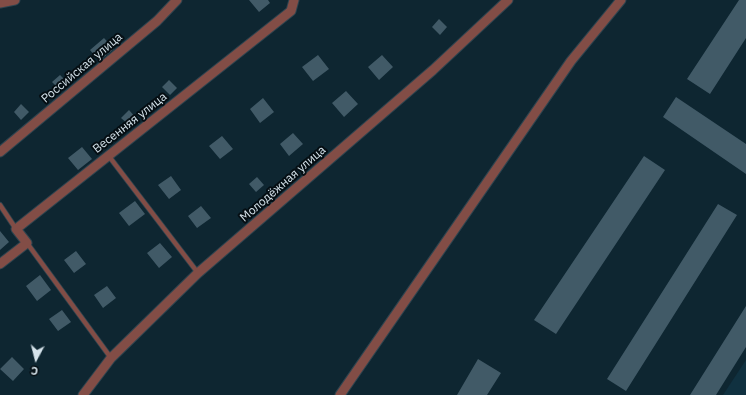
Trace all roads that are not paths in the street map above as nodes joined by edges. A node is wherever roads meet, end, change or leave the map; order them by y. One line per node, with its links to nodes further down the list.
1 (15, 0): 6 (street)
2 (177, 0): 7 (street, Российская улица)
3 (294, 0): 8 (street, Весенняя улица)
4 (508, 0): 13 (street, Молодёжная улица)
5 (621, 0): 16 (street)
6 (0, 3)
7 (0, 152)
8 (108, 155): 10 (street, Весенняя улица); 13 (lane)
9 (0, 205): 10 (lane)
10 (16, 229): 11 (street)
11 (27, 243): 12 (street); 14 (lane)
12 (0, 264)
13 (198, 273): 14 (street, Молодёжная улица)
14 (111, 358): 15 (street, Молодёжная улица)
15 (83, 395)
16 (340, 395)

